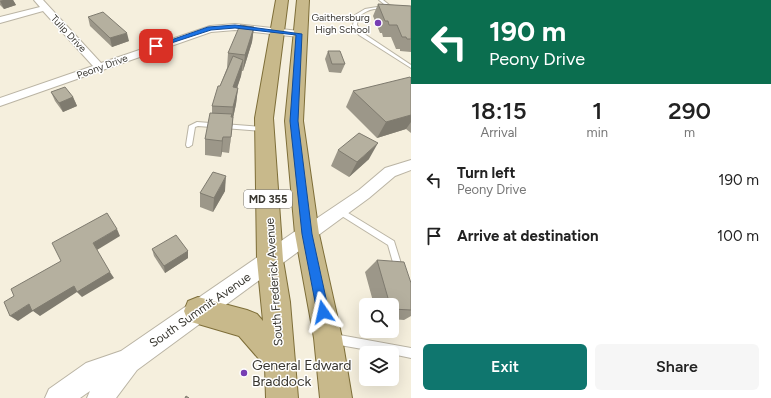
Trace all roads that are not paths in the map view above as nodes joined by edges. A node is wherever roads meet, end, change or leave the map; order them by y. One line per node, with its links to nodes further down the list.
1 (38, 0): 6 (street, Tulip Drive)
2 (282, 0): 10 (main road, South Frederick Avenue / MD 355)
3 (303, 0): 11 (main road, MD 355)
4 (379, 0): 5 (lane); 7 (lane)
5 (374, 7): 7 (lane); 13 (lane)
6 (45, 8): 9 (street); 12 (street, Tulip Drive)
7 (391, 8): 8 (lane)
8 (398, 9)
9 (0, 20)
10 (276, 31): 11 (street, Peony Drive); 12 (street, Peony Drive); 15 (main road, South Frederick Avenue / MD 355)
11 (299, 34): 19 (main road, MD 355)
12 (99, 66): 14 (street, Peony Drive)
13 (411, 68)
14 (0, 102)
15 (265, 129): 16 (lane); 20 (main road, South Frederick Avenue / MD 355)
16 (189, 145)
17 (411, 165): 18 (street, South Summit Avenue)
18 (340, 211): 19 (street, South Summit Avenue); 21 (lane)
19 (307, 234): 20 (street, South Summit Avenue); 23 (main road, MD 355)
20 (270, 260): 22 (street, South Summit Avenue); 25 (main road, South Frederick Avenue / MD 355)
21 (402, 280)
22 (198, 311): 25 (main road); 26 (street, South Summit Avenue)
23 (328, 338): 24 (lane); 30 (main road, MD 355)
24 (411, 353)
25 (280, 358): 29 (main road, South Frederick Avenue / MD 355)
26 (128, 361): 27 (street, South Summit Avenue); 28 (street, South Summit Avenue)
27 (58, 398)
28 (100, 398)
29 (282, 398)
30 (336, 398)

